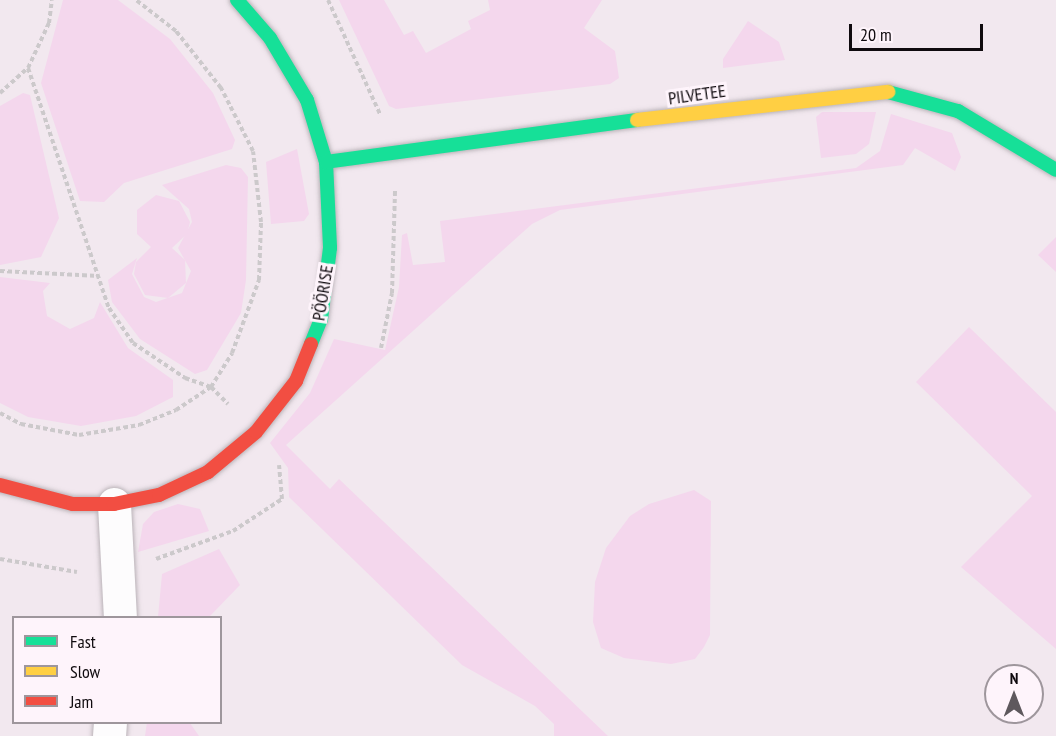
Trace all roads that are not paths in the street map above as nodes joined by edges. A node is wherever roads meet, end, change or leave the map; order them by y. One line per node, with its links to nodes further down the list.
1 (237, 0): 2 (street, PÖÖRISE)
2 (326, 162): 3 (street, PILVETEE); 5 (street, PÖÖRISE)
3 (1056, 170)
4 (0, 485): 5 (street, PÖÖRISE)
5 (114, 504): 6 (street)
6 (120, 616)

